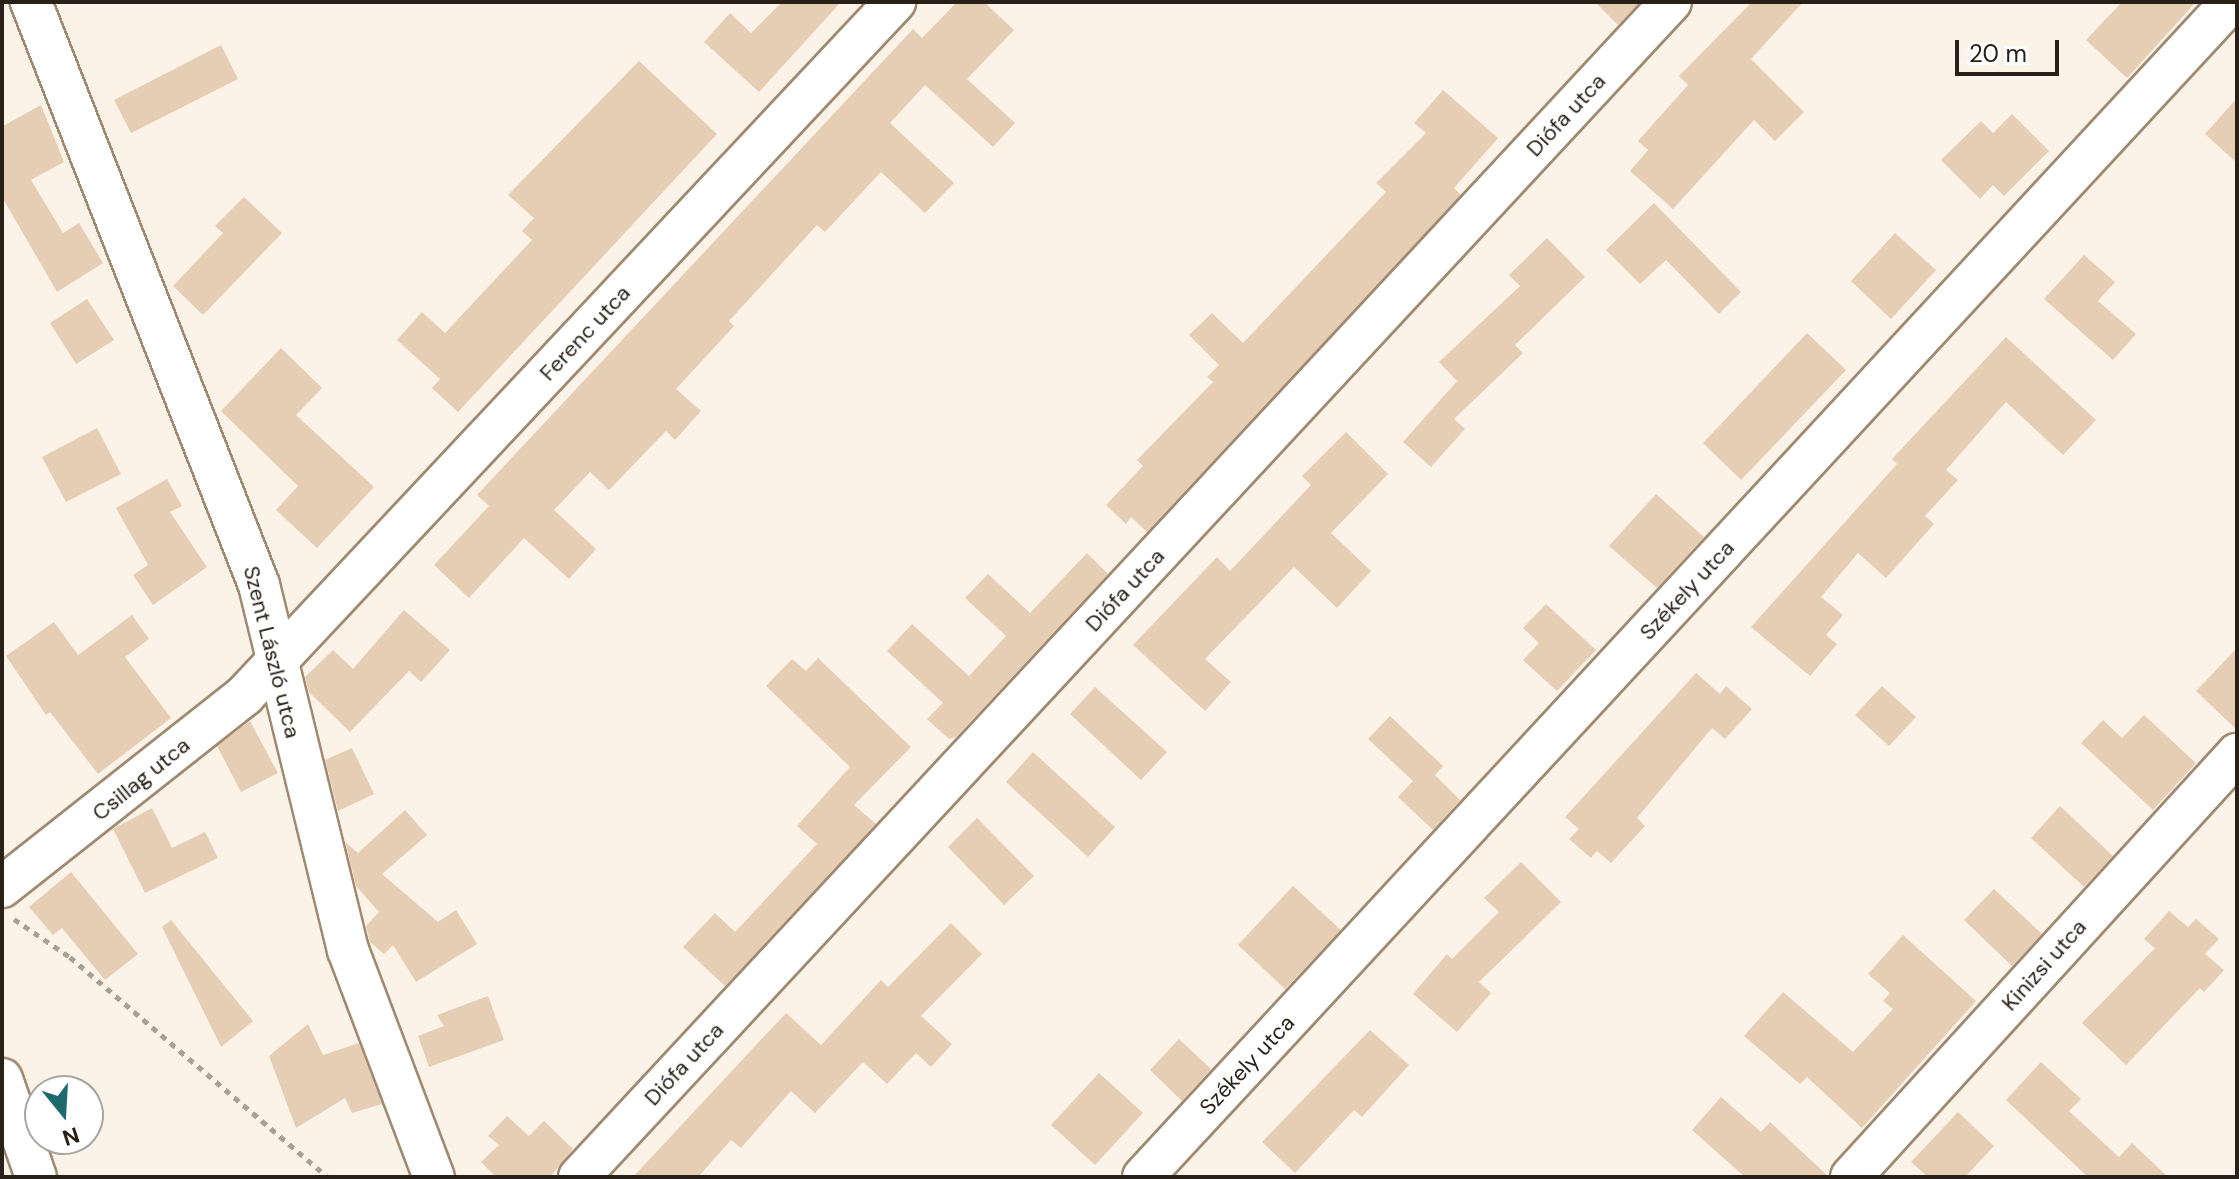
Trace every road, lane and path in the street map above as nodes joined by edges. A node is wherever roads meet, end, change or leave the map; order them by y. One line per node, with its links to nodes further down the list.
1 (895, 2): 5 (street, Ferenc utca)
2 (1671, 2): 13 (street, Diófa utca)
3 (2231, 2): 14 (street, Székely utca)
4 (37, 5): 5 (street, Szent László utca)
5 (274, 664): 7 (street, Csillag utca); 12 (street, Szent László utca)
6 (2237, 754): 15 (street, Kinizsi utca)
7 (2, 887)
8 (2, 915): 11 (path)
9 (2, 1079): 10 (street)
10 (36, 1177)
11 (328, 1177)
12 (434, 1177)
13 (579, 1177)
14 (1143, 1177)
15 (1851, 1177)

